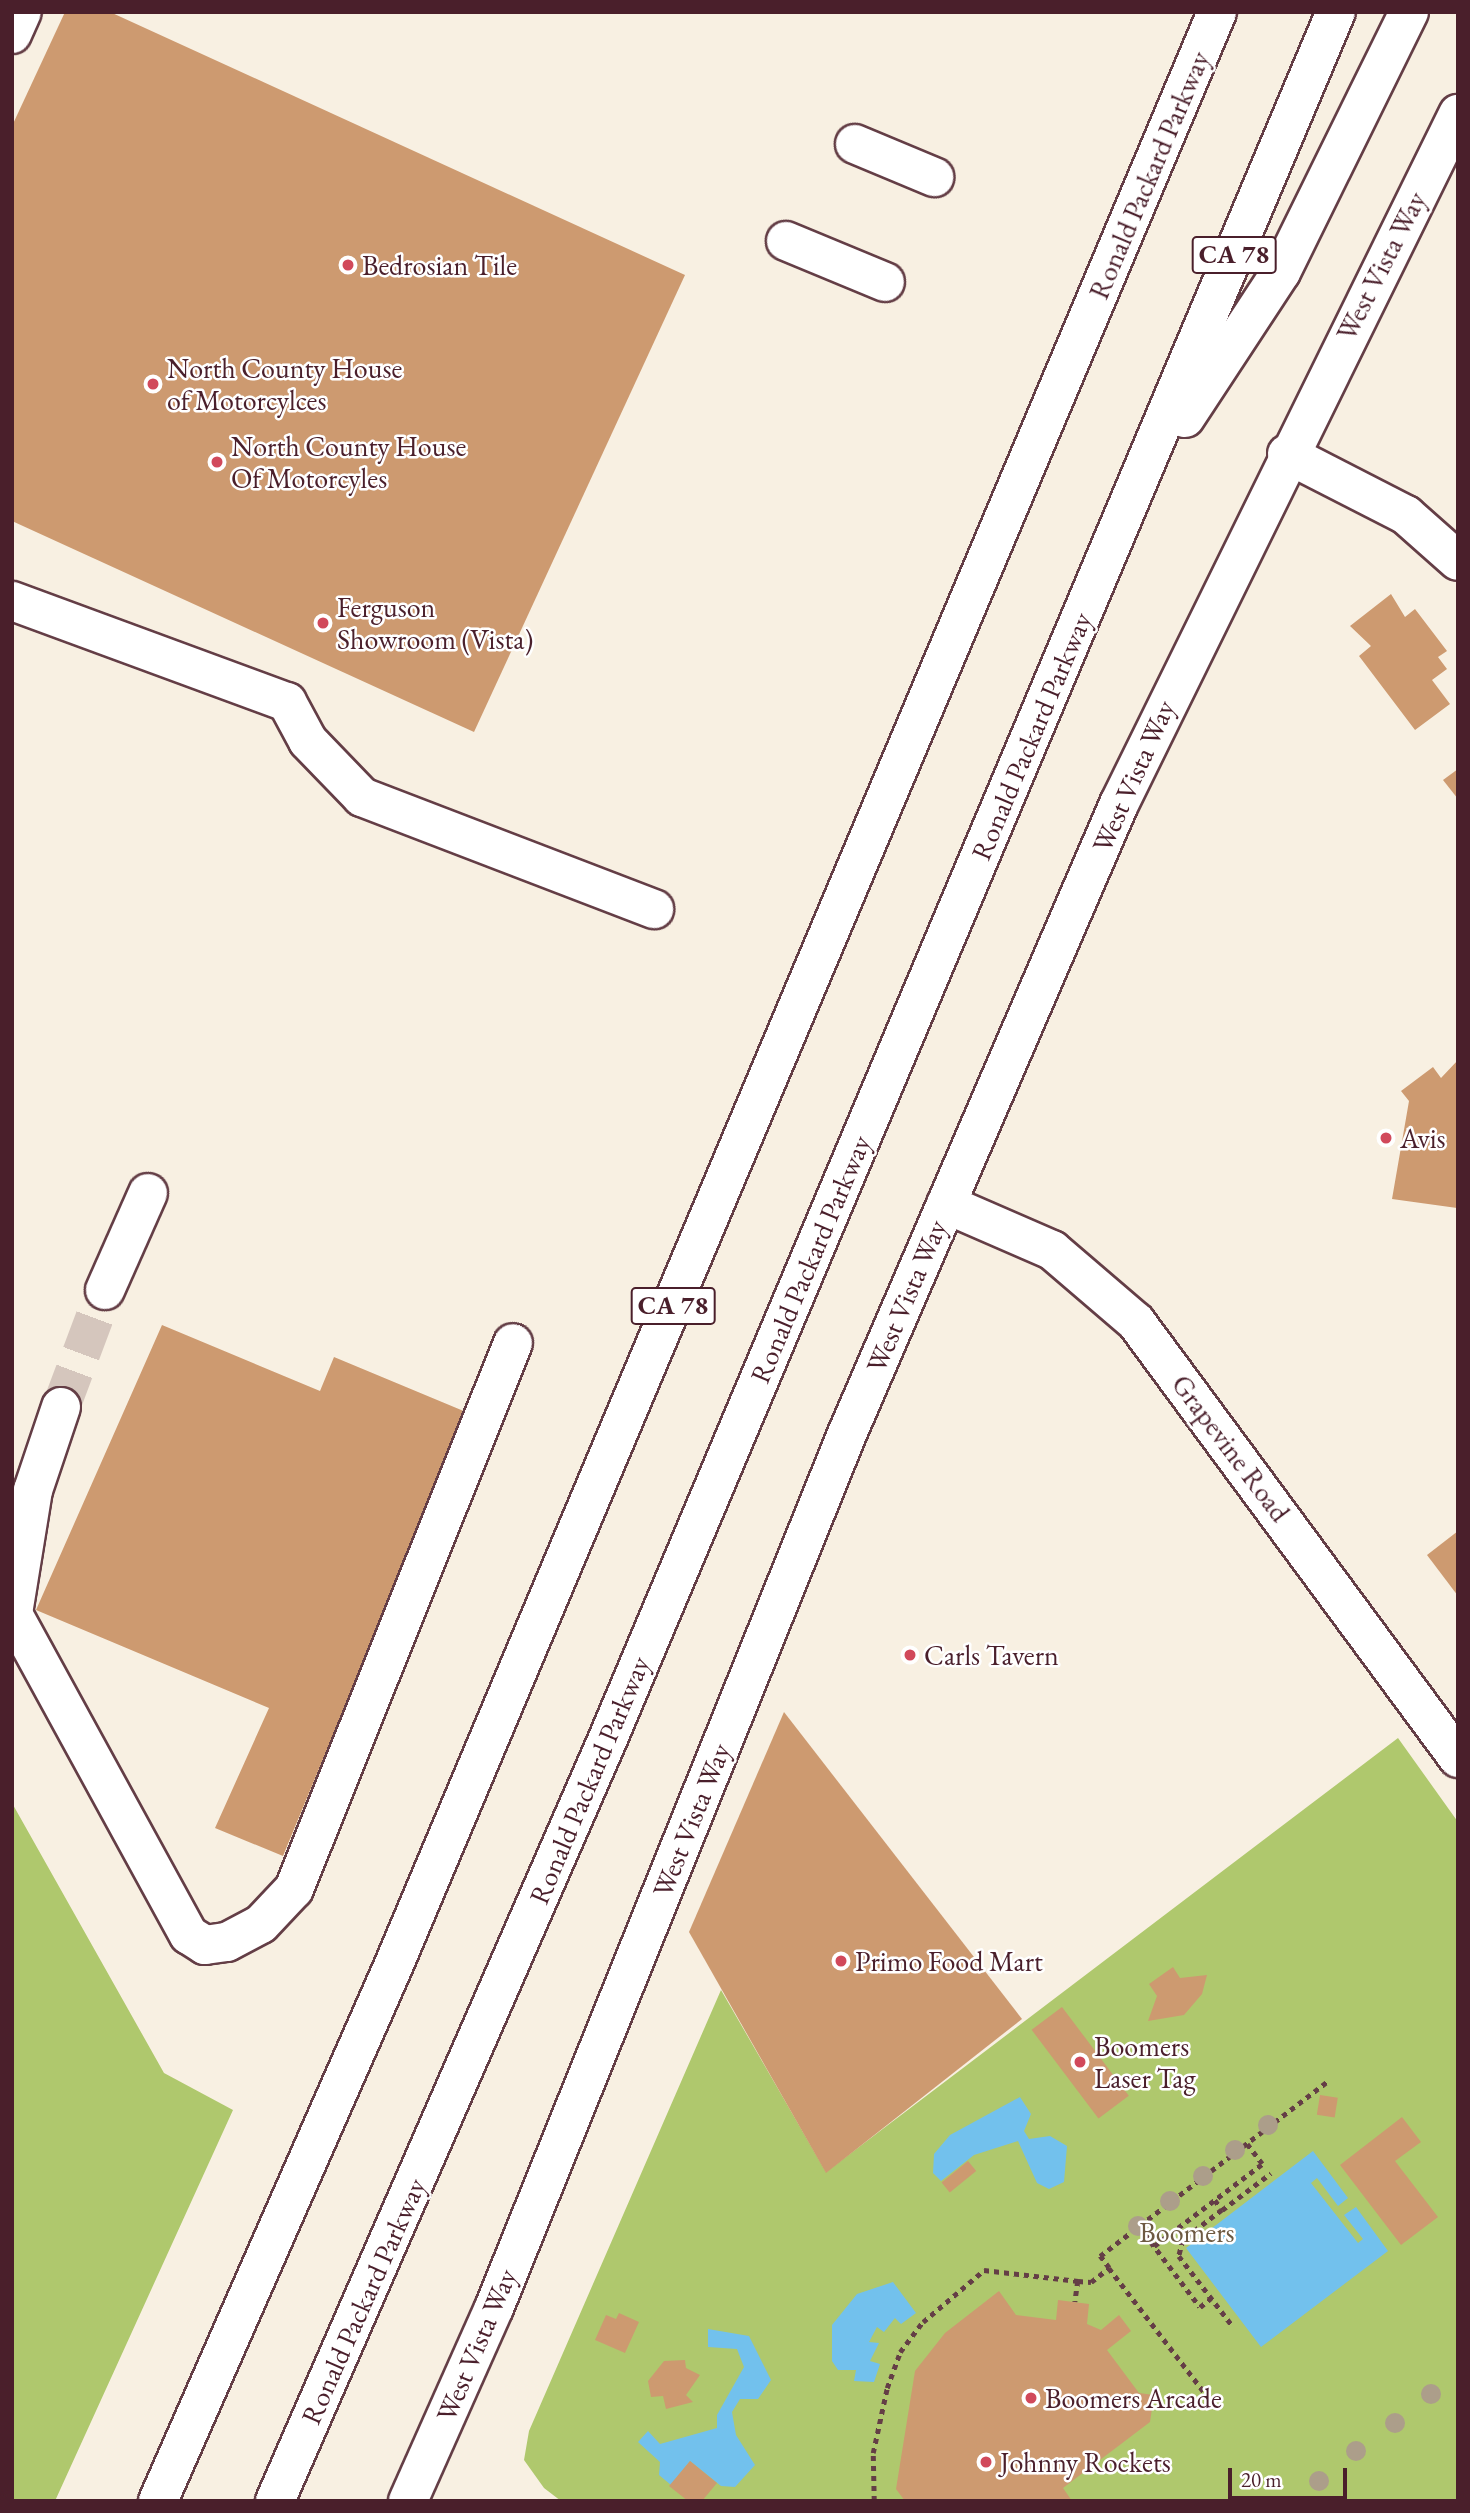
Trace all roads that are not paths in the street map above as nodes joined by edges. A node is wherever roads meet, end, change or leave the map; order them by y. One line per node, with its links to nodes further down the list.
1 (22, 12): 6 (main road)
2 (1209, 12): 7 (main road)
3 (1217, 12): 7 (main road, Ronald Packard Parkway / CA 78)
4 (1336, 12): 14 (main road, Ronald Packard Parkway / CA 78)
5 (1409, 12): 14 (main road)
6 (12, 34)
7 (1177, 106): 26 (main road, Ronald Packard Parkway / CA 78)
8 (1458, 114): 13 (main road, West Vista Way)
9 (855, 145): 10 (main road)
10 (934, 177)
11 (786, 241): 12 (main road)
12 (886, 282)
13 (1287, 454): 15 (main road); 19 (main road, West Vista Way)
14 (1132, 499): 27 (main road, Ronald Packard Parkway / CA 78)
15 (1458, 561)
16 (12, 601): 17 (main road)
17 (654, 909)
18 (148, 1193): 20 (main road)
19 (946, 1204): 24 (main road, Grapevine Road); 25 (main road, West Vista Way)
20 (105, 1290)
21 (513, 1343): 23 (main road)
22 (61, 1407): 23 (main road)
23 (22, 1480)
24 (1458, 1758)
25 (418, 2497)
26 (158, 2501)
27 (275, 2501)

